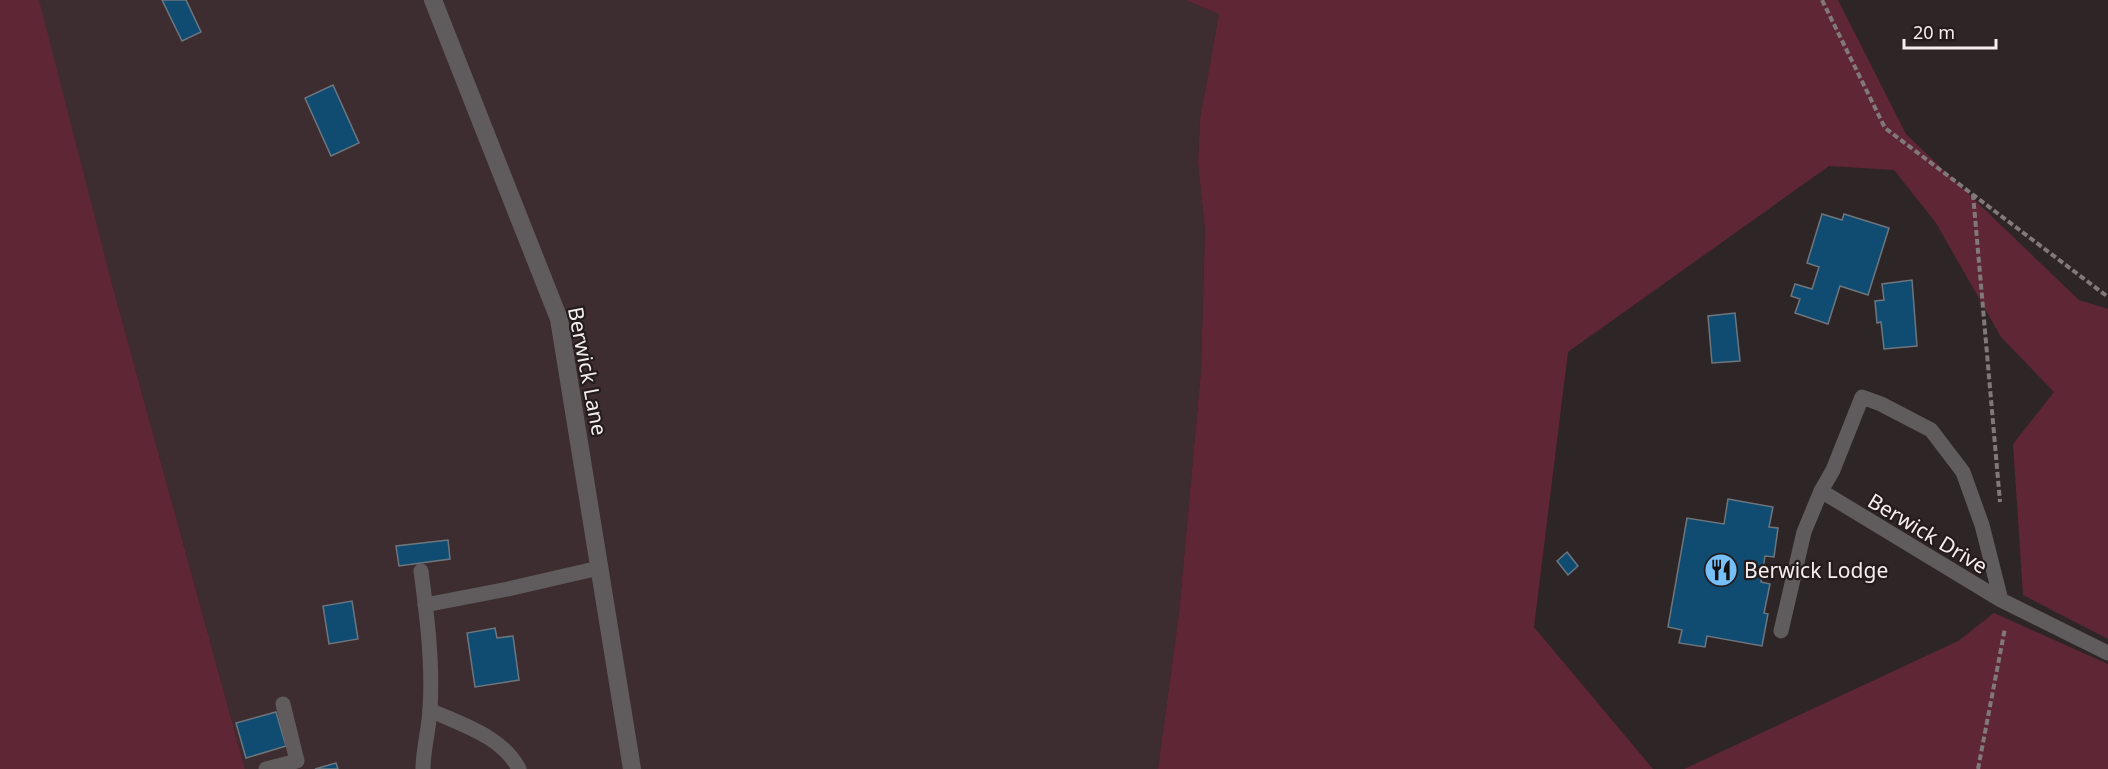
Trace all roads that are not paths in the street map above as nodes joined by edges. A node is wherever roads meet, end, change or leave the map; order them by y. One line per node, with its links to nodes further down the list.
1 (433, 0): 3 (street, Berwick Lane)
2 (1821, 492): 5 (lane, Berwick Drive); 5 (lane); 7 (lane)
3 (600, 568): 6 (lane); 14 (street, Berwick Lane)
4 (422, 571): 6 (lane)
5 (2001, 600): 8 (lane, Berwick Drive)
6 (425, 605): 10 (lane)
7 (1782, 631)
8 (2108, 653)
9 (284, 704): 11 (lane)
10 (430, 710): 12 (lane); 13 (lane)
11 (266, 769)
12 (423, 769)
13 (519, 769)
14 (632, 769)

